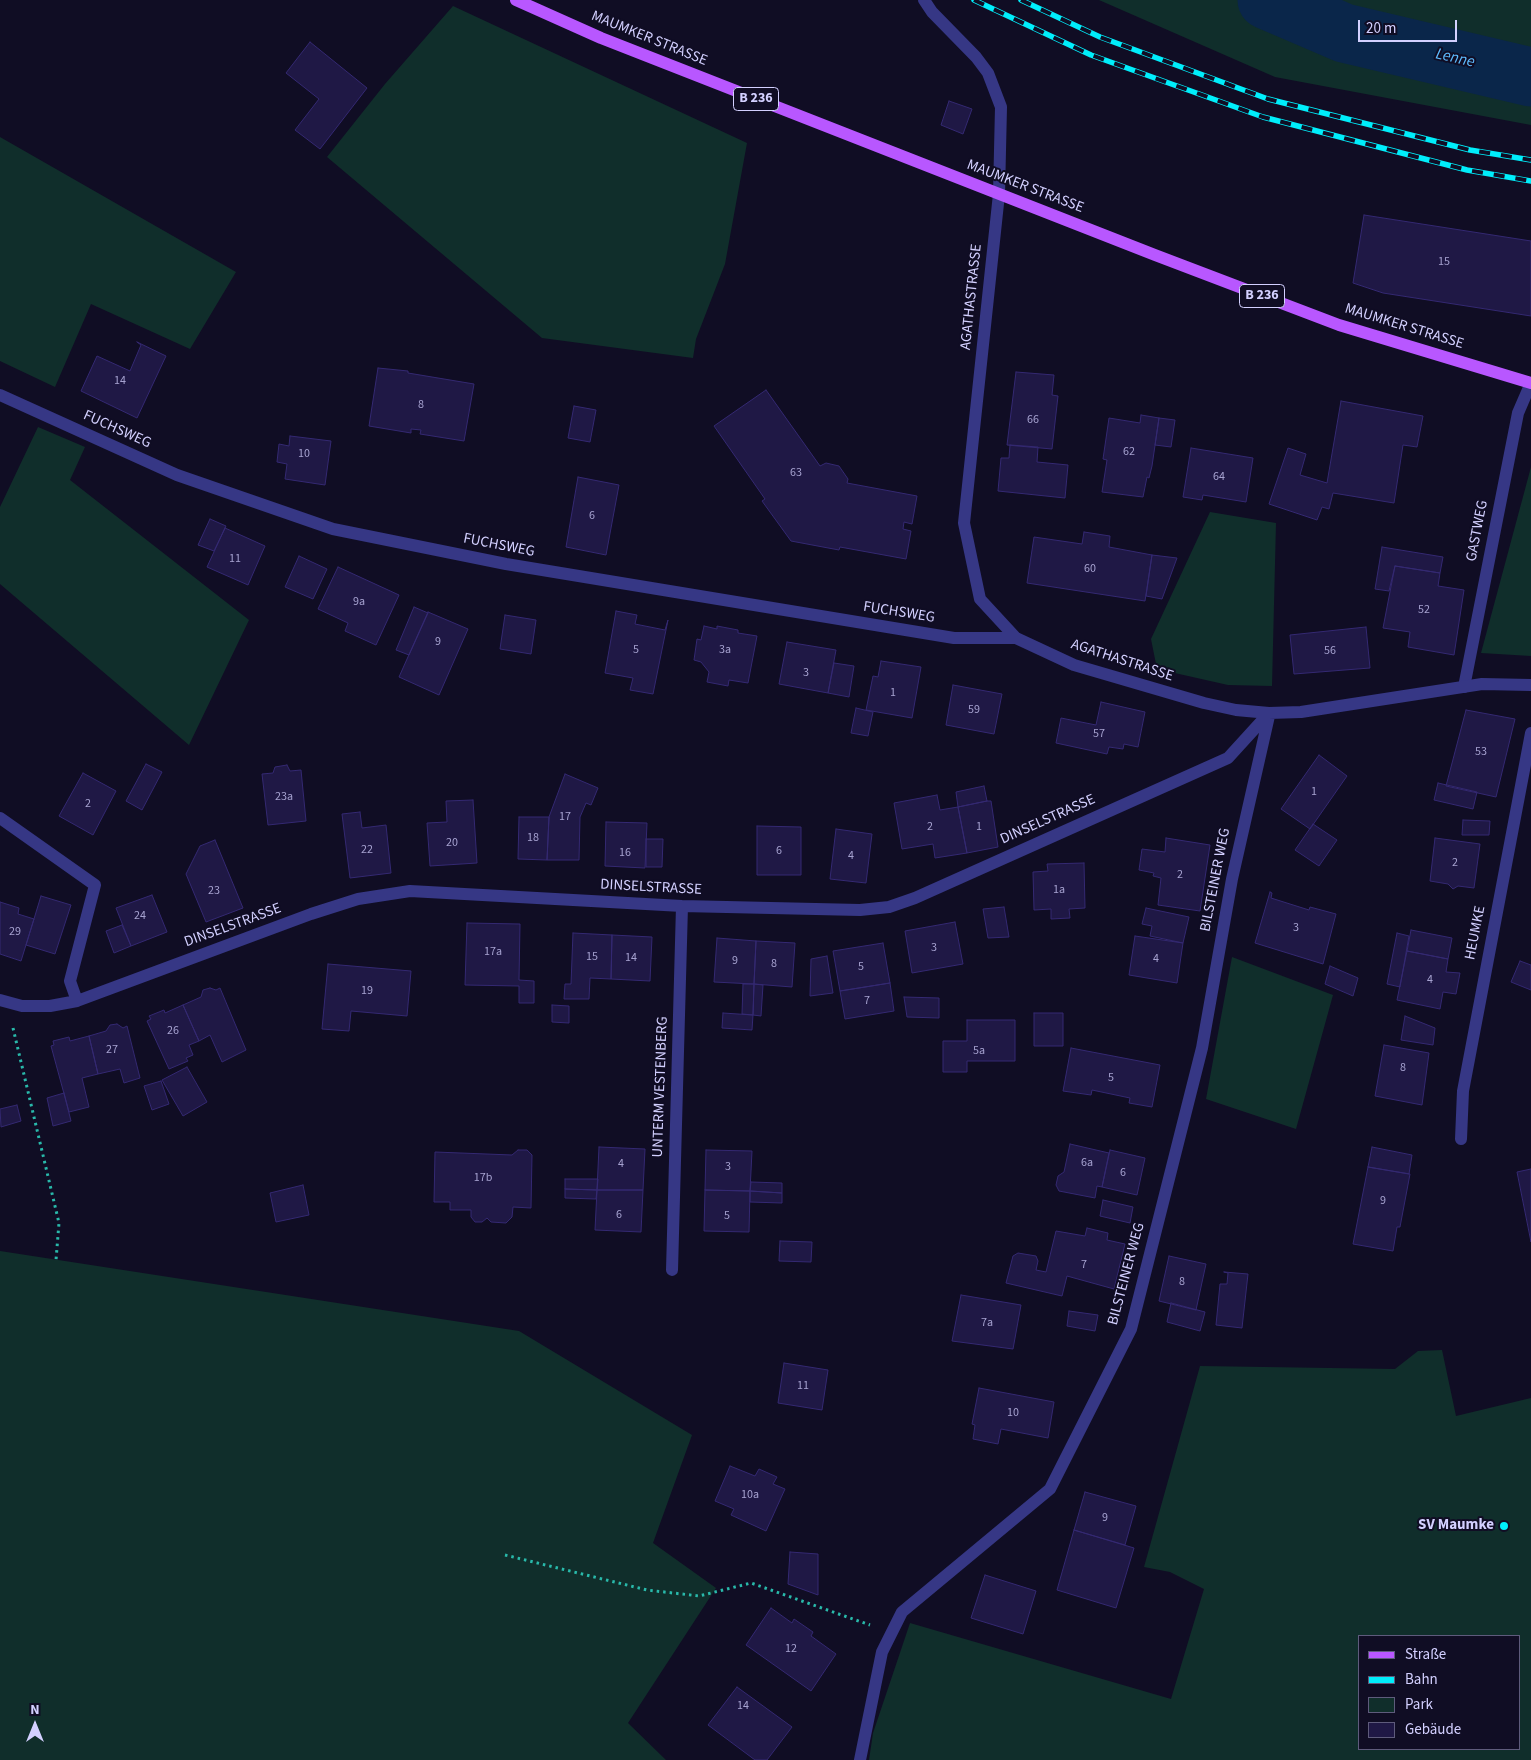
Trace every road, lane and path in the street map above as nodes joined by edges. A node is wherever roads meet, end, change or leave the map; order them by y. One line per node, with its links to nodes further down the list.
1 (516, 0): 3 (main road, MAUMKER STRASSE / B 236)
2 (924, 0): 3 (street, AGATHASTRASSE)
3 (999, 194): 4 (main road, MAUMKER STRASSE / B 236); 6 (street, AGATHASTRASSE)
4 (1531, 383): 8 (street, GASTWEG)
5 (0, 395): 6 (street, FUCHSWEG)
6 (1016, 638): 9 (street, AGATHASTRASSE)
7 (1531, 685): 8 (street, AGATHASTRASSE)
8 (1464, 687): 9 (street, AGATHASTRASSE)
9 (1269, 713): 12 (street, DINSELSTRASSE); 19 (street, BILSTEINER WEG)
10 (1531, 733): 15 (street, HEUMKE)
11 (0, 818): 14 (street)
12 (682, 906): 14 (street, DINSELSTRASSE); 17 (street, UNTERM VESTENBERG)
13 (5, 1001): 14 (street, DINSELSTRASSE); 16 (path)
14 (76, 1001)
15 (1462, 1139)
16 (56, 1260)
17 (672, 1270)
18 (505, 1555): 19 (path)
19 (891, 1633): 20 (street, BILSTEINER WEG)
20 (860, 1760)

